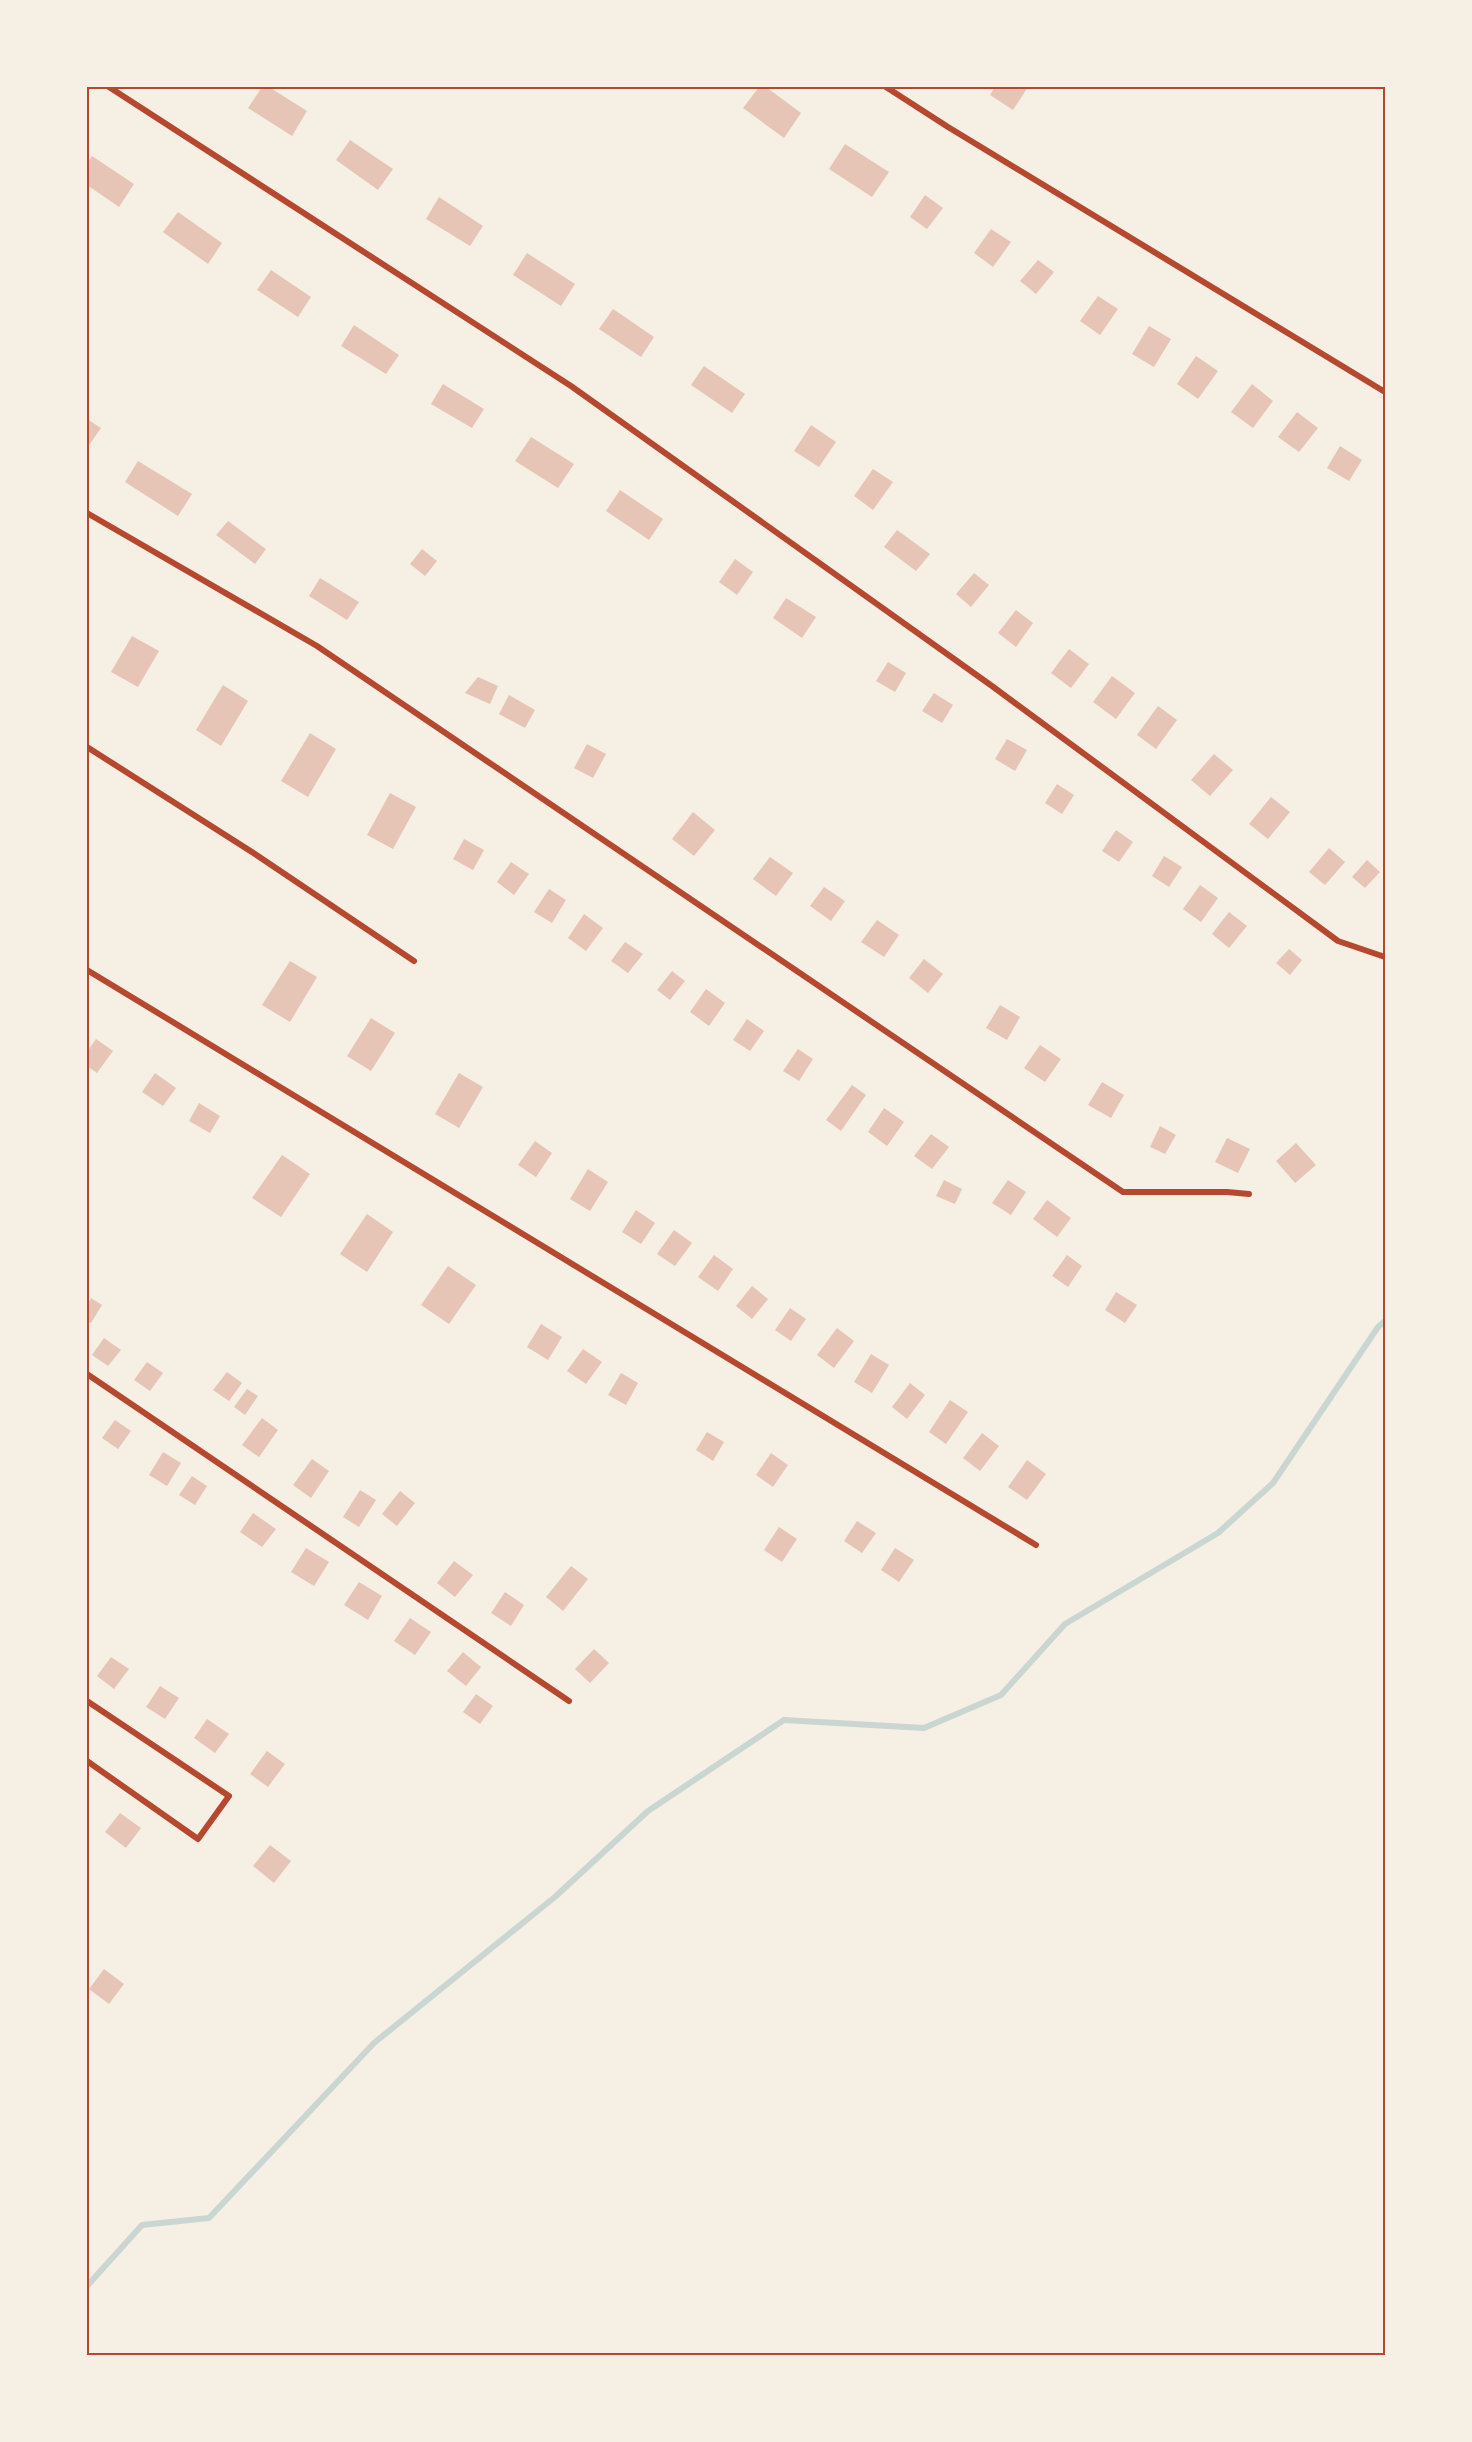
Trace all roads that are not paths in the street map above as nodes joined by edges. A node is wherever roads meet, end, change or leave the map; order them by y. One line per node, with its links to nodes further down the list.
1 (109, 87): 6 (street)
2 (886, 87): 3 (street)
3 (1385, 392)
4 (87, 513): 9 (street)
5 (87, 747): 7 (street)
6 (1385, 957)
7 (414, 961)
8 (87, 970): 11 (street)
9 (1250, 1194)
10 (87, 1374): 13 (street)
11 (1036, 1545)
12 (87, 1701): 14 (street)
13 (569, 1701)
14 (87, 1761)

